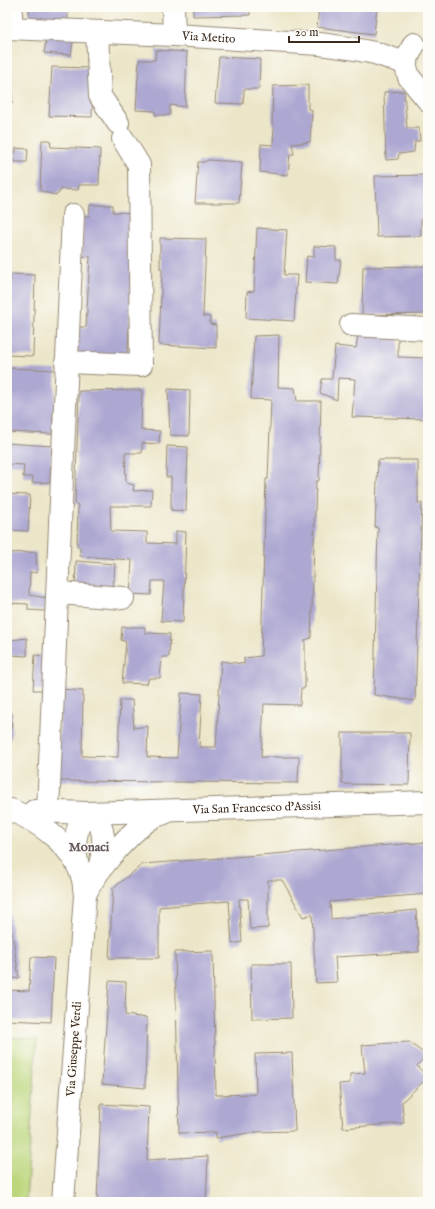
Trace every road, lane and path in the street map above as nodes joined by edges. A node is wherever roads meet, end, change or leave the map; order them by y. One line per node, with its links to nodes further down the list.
1 (173, 7): 4 (street)
2 (10, 21): 3 (street, Via Metito)
3 (97, 32): 4 (street, Via Metito); 9 (street)
4 (174, 35): 5 (street, Via Metito)
5 (428, 100)
6 (73, 215): 9 (street)
7 (351, 325): 8 (street)
8 (428, 329)
9 (66, 362): 10 (street)
10 (58, 593): 11 (street); 15 (street)
11 (123, 598)
12 (428, 802): 14 (street, Via San Francesco d'Assisi)
13 (9, 810): 15 (street, Via San Francesco d'Assisi); 17 (street)
14 (172, 810): 16 (street, Via San Francesco d'Assisi); 17 (street)
15 (48, 811): 16 (street, Via San Francesco d'Assisi)
16 (87, 813): 17 (street)
17 (88, 869): 18 (street, Via Giuseppe Verdi)
18 (63, 1202)

